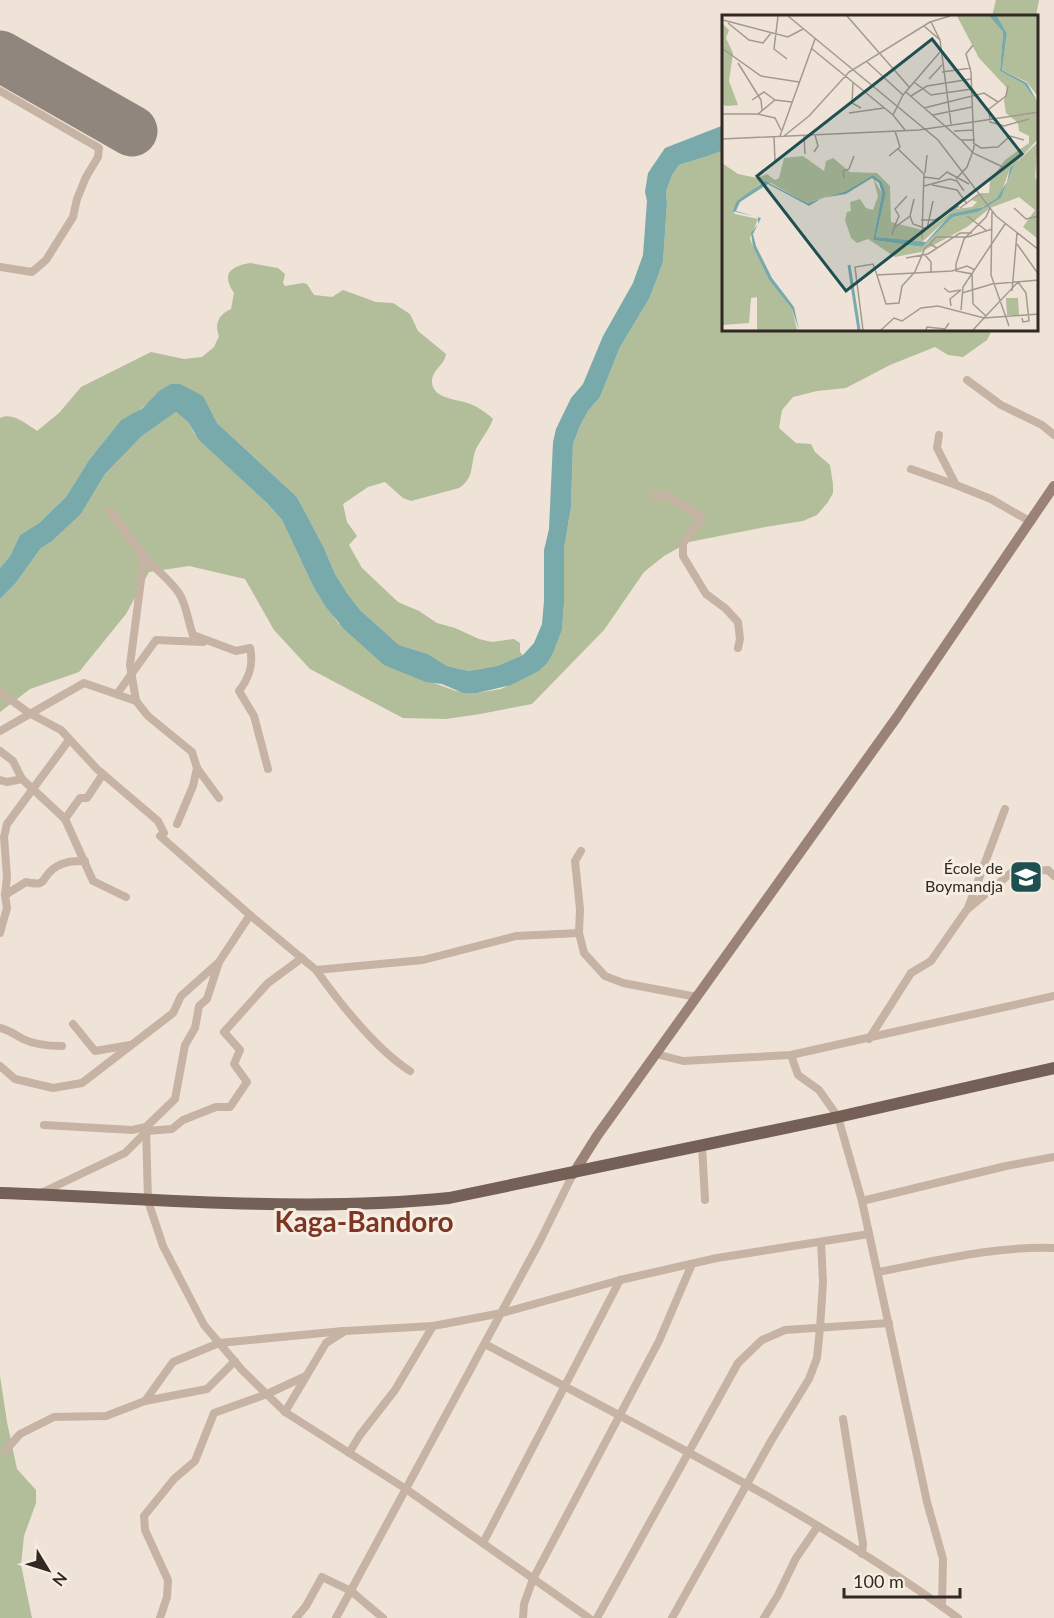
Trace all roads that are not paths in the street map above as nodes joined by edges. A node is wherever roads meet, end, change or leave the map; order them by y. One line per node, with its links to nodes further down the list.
1 (0, 91): 2 (street)
2 (0, 267)
3 (967, 380): 5 (street)
4 (939, 435): 7 (street)
5 (1054, 435)
6 (911, 469): 7 (street)
7 (956, 484): 11 (street)
8 (1054, 486): 11 (street)
9 (653, 494): 14 (street)
10 (110, 511): 12 (street)
11 (1031, 522): 48 (street)
12 (144, 557): 13 (street); 15 (street)
13 (210, 642): 15 (street); 24 (street)
14 (738, 648)
15 (131, 675): 17 (street); 18 (street)
16 (0, 692): 19 (street)
17 (117, 694): 18 (street); 19 (street)
18 (136, 700): 23 (street)
19 (29, 713): 20 (street); 21 (street)
20 (0, 731)
21 (69, 741): 25 (street); 28 (street)
22 (0, 751): 26 (street)
23 (197, 768): 29 (street); 34 (street)
24 (268, 769)
25 (103, 774): 32 (street); 41 (street)
26 (22, 779): 27 (street); 28 (street)
27 (0, 780)
28 (34, 790): 32 (street); 33 (street)
29 (219, 798)
30 (1005, 809): 40 (street)
31 (0, 819): 33 (street)
32 (65, 819): 36 (street)
33 (7, 824): 38 (street)
34 (177, 824)
35 (581, 851): 43 (street)
36 (85, 861): 38 (street); 39 (street)
37 (1054, 876): 40 (street)
38 (5, 895): 42 (street)
39 (126, 897)
40 (968, 908): 51 (street)
41 (250, 915): 44 (street); 45 (street)
42 (0, 933)
43 (579, 933): 46 (street); 48 (street)
44 (302, 958): 46 (street); 61 (street)
45 (219, 962): 52 (street); 61 (street)
46 (316, 970): 58 (street)
47 (1054, 996): 51 (street)
48 (697, 997): 54 (street)
49 (73, 1024): 52 (street)
50 (0, 1028): 53 (street)
51 (869, 1039): 55 (street)
52 (132, 1044): 56 (street)
53 (63, 1046)
54 (656, 1054): 55 (street); 64 (street)
55 (791, 1055): 59 (street)
56 (0, 1066)
57 (1054, 1068): 59 (main road)
58 (410, 1071)
59 (838, 1117): 62 (main road); 69 (street)
60 (44, 1125): 61 (street)
61 (146, 1129): 66 (street); 68 (street)
62 (702, 1146): 64 (main road); 67 (street)
63 (1054, 1157): 69 (street)
64 (573, 1174): 68 (main road); 76 (street)
65 (0, 1193): 66 (main road)
66 (37, 1194): 68 (main road)
67 (705, 1200)
68 (148, 1201): 81 (street)
69 (862, 1201): 70 (street)
70 (870, 1234): 71 (street); 74 (street)
71 (821, 1242): 73 (street); 79 (street)
72 (1054, 1248): 74 (street)
73 (692, 1264): 75 (street); 89 (street)
74 (878, 1272): 77 (street)
75 (620, 1280): 76 (street); 85 (street)
76 (502, 1313): 78 (street); 82 (street)
77 (889, 1323): 79 (street); 101 (street)
78 (433, 1326): 80 (street); 92 (street)
79 (820, 1328): 93 (street); 94 (street)
80 (345, 1331): 81 (street); 84 (street)
81 (219, 1342): 83 (street); 87 (street)
82 (485, 1344): 85 (street); 95 (street)
83 (235, 1361): 86 (street); 87 (street)
84 (307, 1376): 86 (street); 88 (street)
85 (565, 1387): 89 (street); 97 (street)
86 (267, 1394): 88 (street); 102 (street)
87 (145, 1401): 91 (street)
88 (285, 1412): 92 (street)
89 (620, 1417): 93 (street); 99 (street)
90 (843, 1419): 98 (street)
91 (5, 1451)
92 (349, 1453): 95 (street)
93 (689, 1454): 94 (street); 108 (street)
94 (748, 1486): 96 (street); 109 (street)
95 (406, 1490): 97 (street); 100 (street)
96 (819, 1526): 98 (street); 110 (street)
97 (483, 1542): 99 (street)
98 (862, 1554): 101 (street)
99 (533, 1579): 106 (street); 107 (street)
100 (351, 1591): 103 (street); 104 (street); 105 (street)
101 (942, 1606): 111 (street)
102 (160, 1618)
103 (296, 1618)
104 (336, 1618)
105 (383, 1618)
106 (523, 1618)
107 (589, 1618)
108 (597, 1618)
109 (672, 1618)
110 (764, 1618)
111 (958, 1618)

